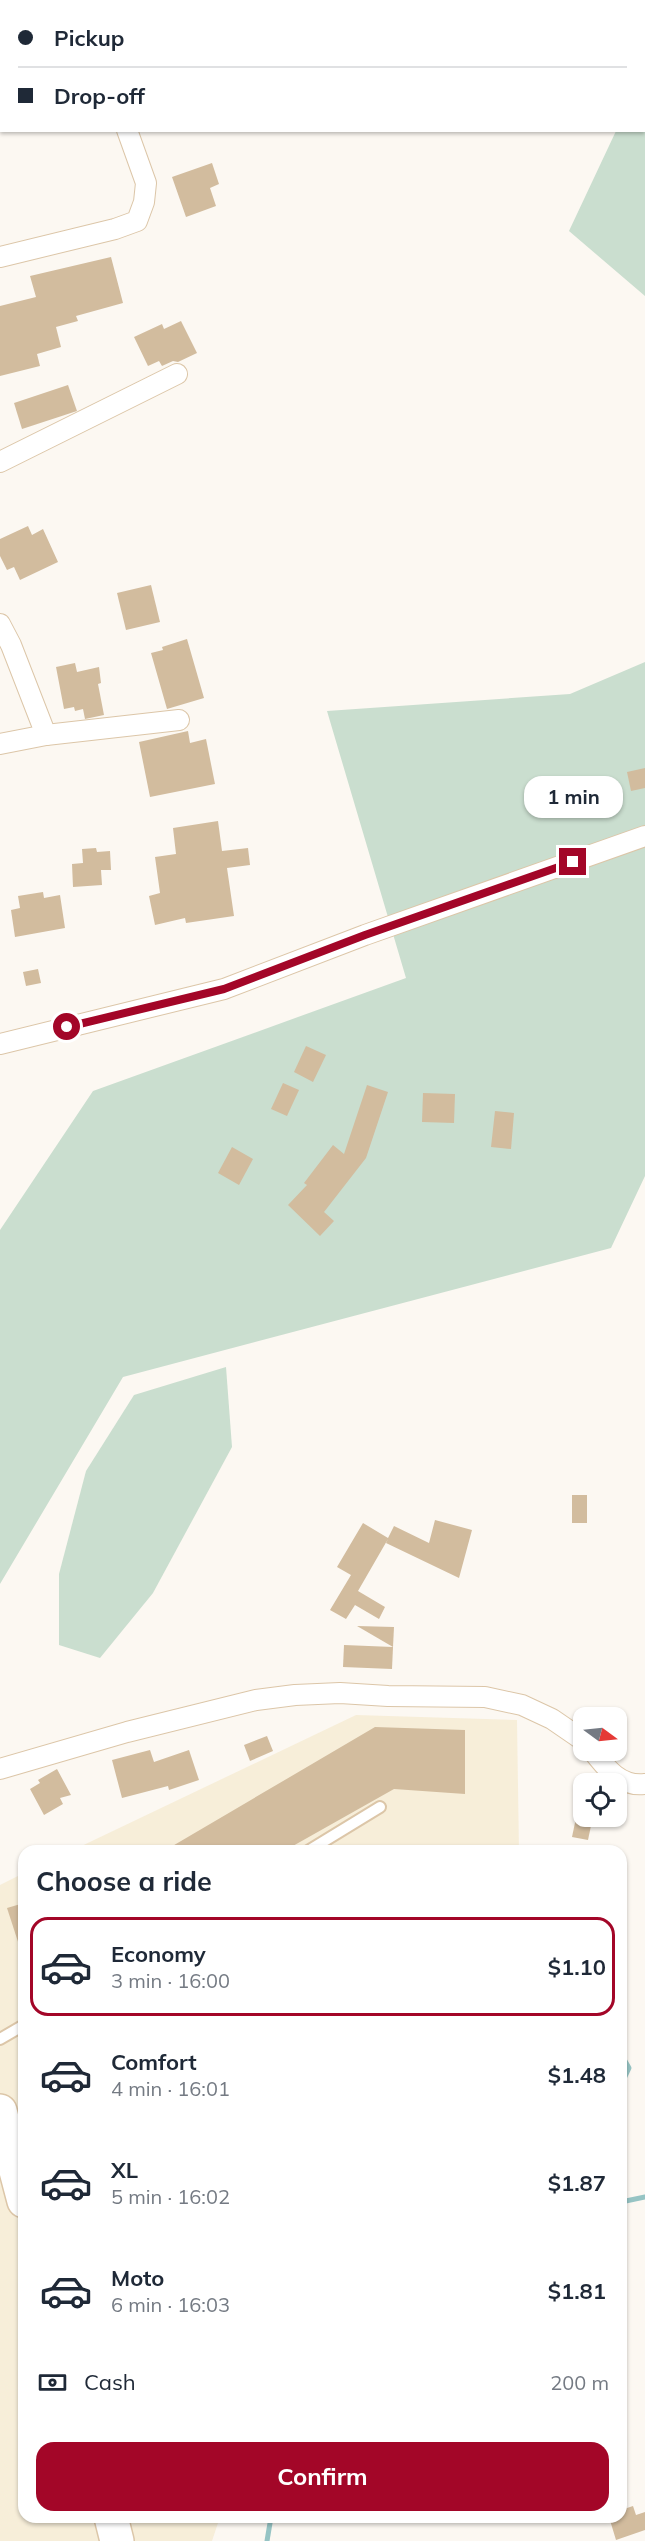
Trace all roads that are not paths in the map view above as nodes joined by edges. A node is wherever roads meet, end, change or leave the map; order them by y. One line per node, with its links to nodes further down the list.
1 (128, 132): 2 (street)
2 (0, 258)
3 (177, 374): 4 (street)
4 (0, 462)
5 (0, 624): 7 (street)
6 (179, 720): 7 (street)
7 (46, 735): 8 (street)
8 (0, 744)
9 (645, 836): 10 (street)
10 (0, 1044)
11 (573, 1733): 13 (street)
12 (601, 1761): 14 (street)
13 (0, 1770)
14 (645, 1784)
15 (380, 1807): 16 (lane)
16 (318, 1845)
17 (18, 2028): 18 (lane)
18 (0, 2039)
19 (0, 2111): 20 (highway)
20 (18, 2178)
21 (112, 2523): 22 (highway)
22 (117, 2541)

